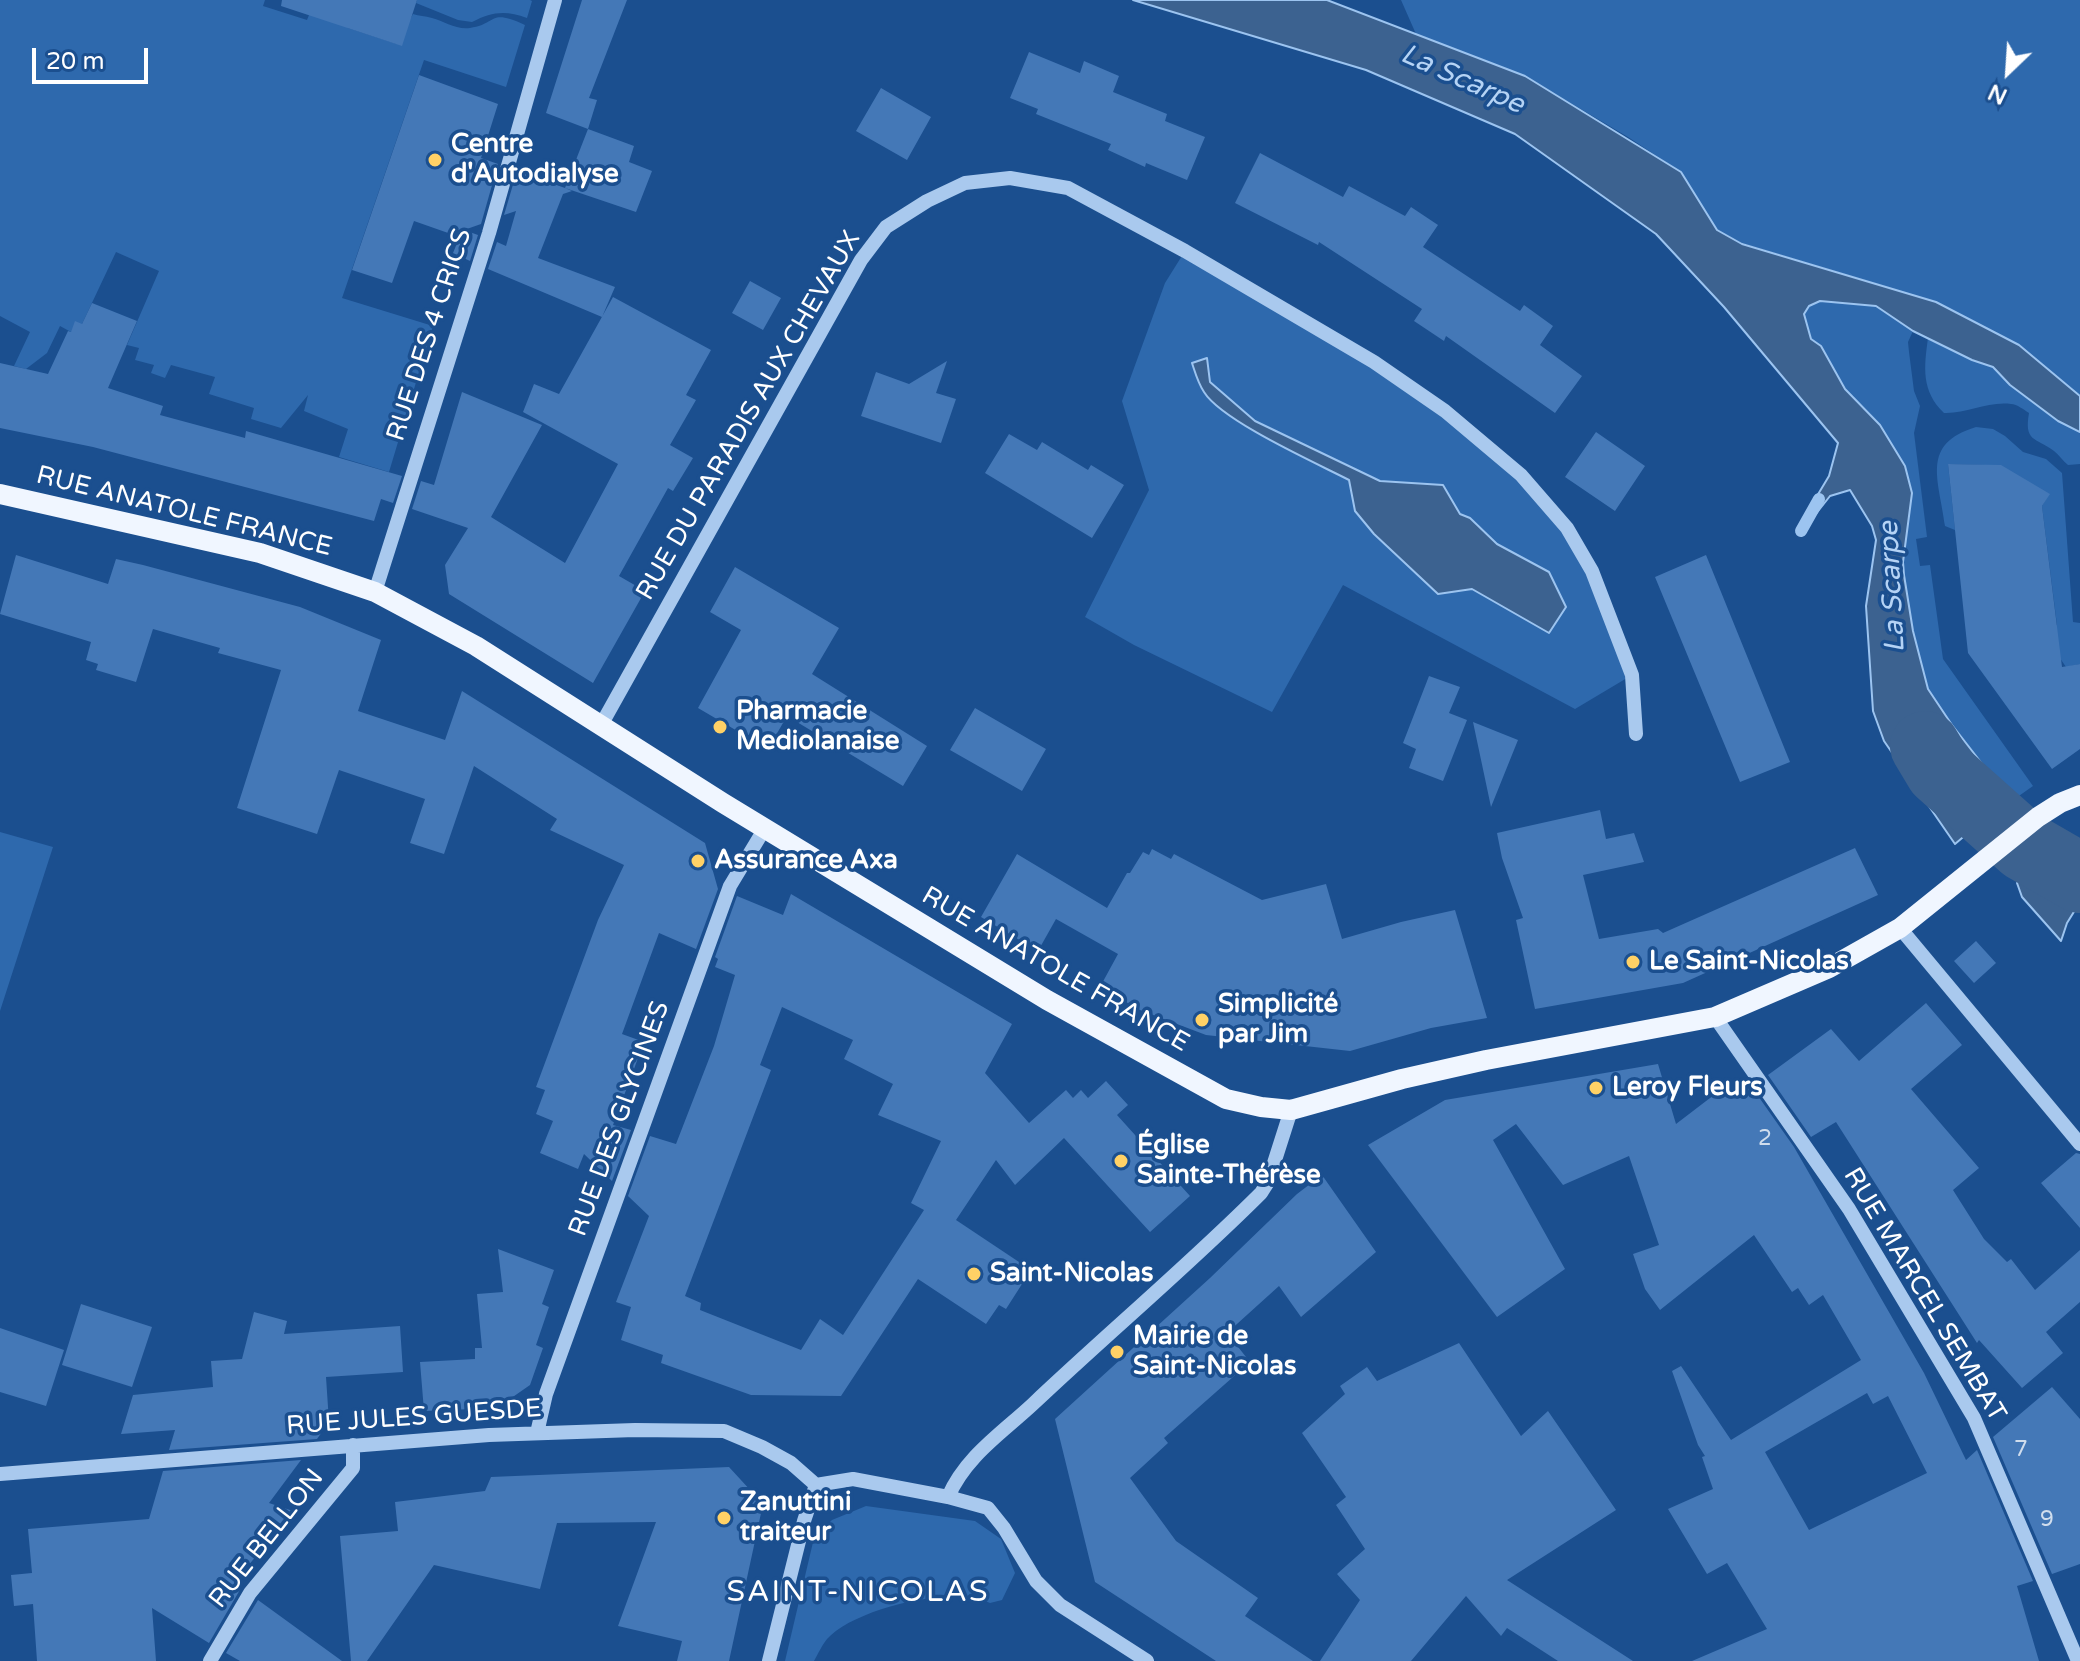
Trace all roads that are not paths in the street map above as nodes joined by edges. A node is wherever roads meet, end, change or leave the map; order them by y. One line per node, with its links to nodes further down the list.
1 (555, 0): 3 (street, RUE DES 4 CRICS)
2 (0, 494): 3 (main road, RUE ANATOLE FRANCE)
3 (375, 592): 4 (main road, RUE ANATOLE FRANCE)
4 (600, 727): 5 (street, RUE DU PARADIS AUX CHEVAUX); 7 (main road, RUE ANATOLE FRANCE)
5 (1636, 734)
6 (2080, 795): 8 (main road, RUE ANATOLE FRANCE)
7 (765, 828): 10 (main road, RUE ANATOLE FRANCE); 12 (street, RUE DES GLYCINES)
8 (1900, 928): 9 (main road, RUE ANATOLE FRANCE); 11 (street)
9 (1715, 1017): 10 (main road, RUE ANATOLE FRANCE); 20 (street, RUE MARCEL SEMBAT)
10 (1291, 1110): 16 (street)
11 (2080, 1144)
12 (537, 1433): 13 (street, RUE JULES GUESDE); 15 (street, RUE JULES GUESDE)
13 (353, 1445): 14 (street, RUE JULES GUESDE); 17 (street, RUE BELLON)
14 (0, 1474)
15 (816, 1485): 16 (street); 18 (street)
16 (948, 1497): 19 (street)
17 (210, 1661)
18 (769, 1661)
19 (1147, 1661)
20 (2078, 1661)

